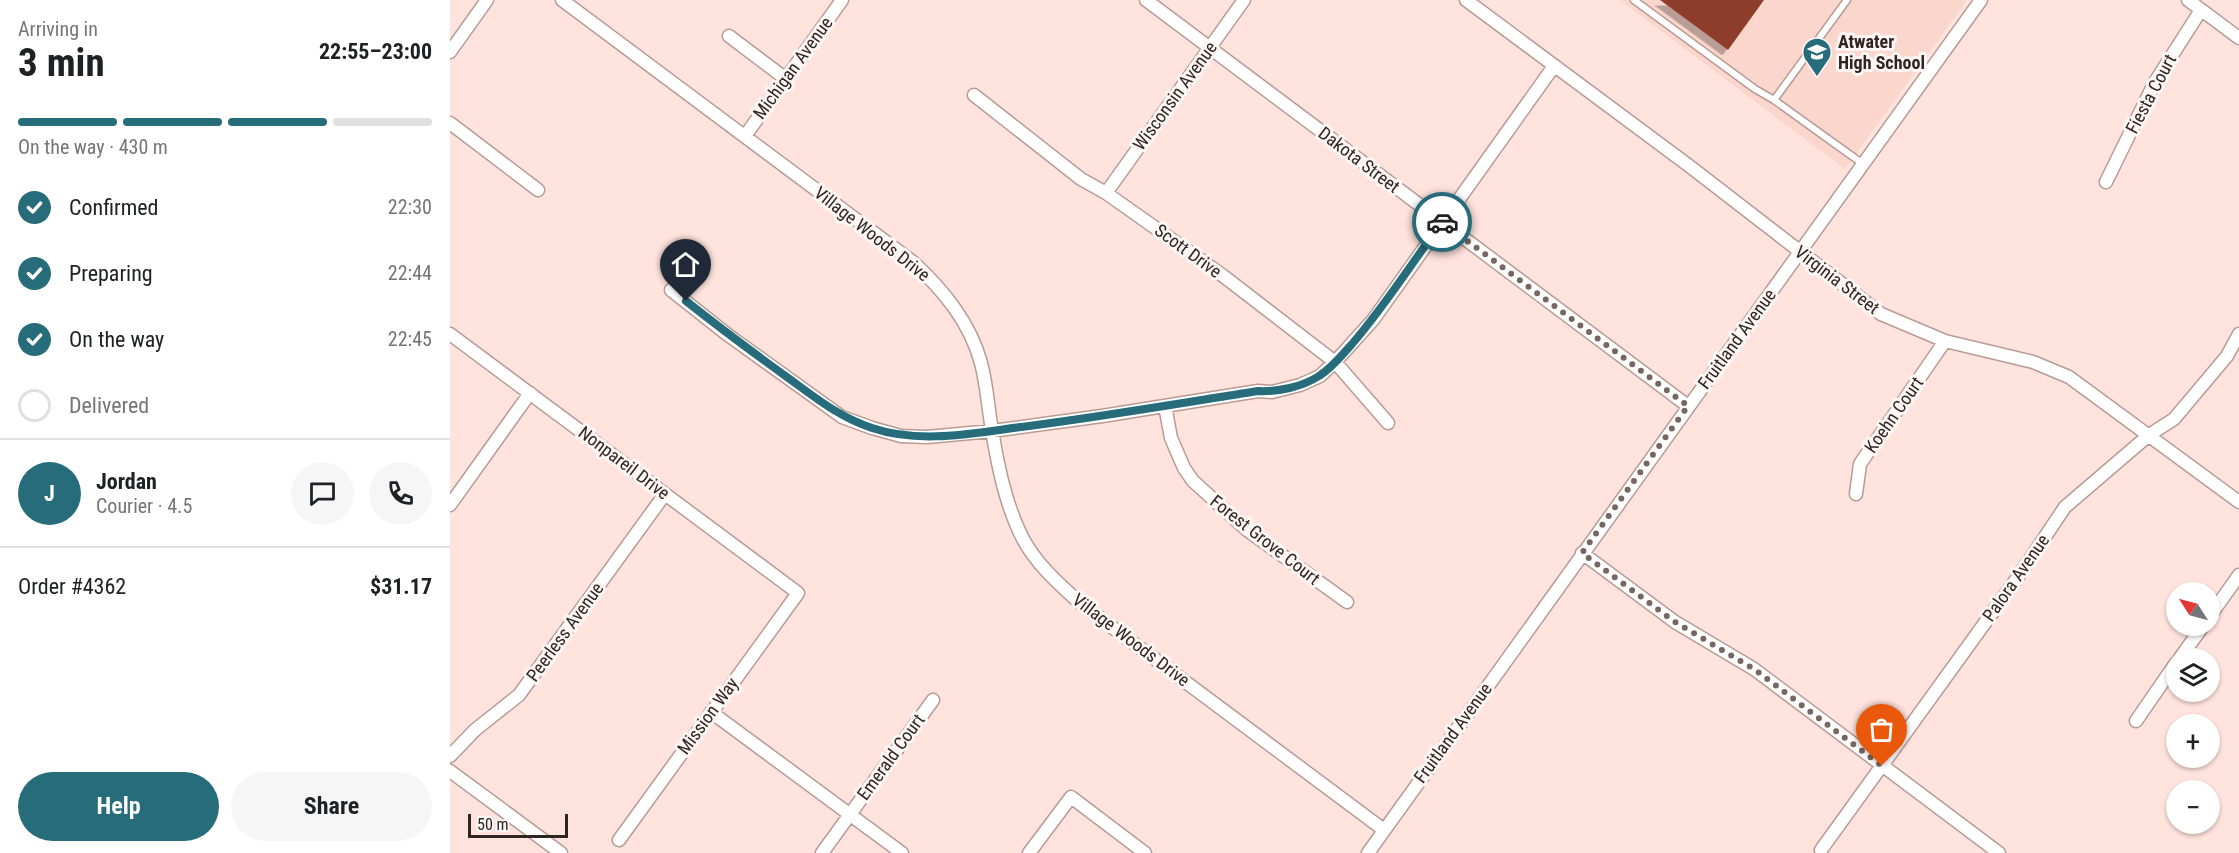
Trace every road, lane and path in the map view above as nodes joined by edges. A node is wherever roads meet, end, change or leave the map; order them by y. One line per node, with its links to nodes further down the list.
1 (488, 0): 15 (street)
2 (562, 0): 21 (street, Village Woods Drive)
3 (842, 0): 17 (street, Michigan Avenue)
4 (1146, 0): 14 (street, Dakota Street)
5 (1244, 0): 14 (street, Wisconsin Avenue)
6 (1466, 0): 16 (street, Virginia Street)
7 (1634, 0): 19 (lane)
8 (1847, 0): 19 (lane)
9 (1980, 0): 22 (street, Fruitland Avenue)
10 (2188, 0): 11 (street)
11 (2201, 10): 13 (street); 23 (street, Fiesta Court)
12 (729, 36): 17 (street)
13 (2239, 38)
14 (1210, 48): 25 (street, Wisconsin Avenue); 26 (street, Dakota Street)
15 (450, 52)
16 (1554, 66): 26 (street); 27 (street, Virginia Street)
17 (786, 79): 21 (street, Michigan Avenue)
18 (974, 94): 25 (street, Scott Drive)
19 (1774, 100): 22 (lane)
20 (450, 123): 24 (street)
21 (745, 136): 37 (street, Village Woods Drive)
22 (1863, 164): 27 (street, Fruitland Avenue)
23 (2106, 182)
24 (538, 190)
25 (1106, 193): 32 (street, Scott Drive)
26 (1442, 222): 32 (street); 35 (street, Dakota Street)
27 (1800, 252): 31 (street, Virginia Street); 35 (street, Fruitland Avenue)
28 (671, 290): 37 (street)
29 (450, 334): 33 (street, Nonpareil Drive)
30 (2239, 334): 38 (street, Palora Avenue)
31 (1944, 341): 38 (street, Virginia Street); 40 (street, Koehn Court)
32 (1335, 362): 34 (street); 36 (street, Scott Drive)
33 (530, 393): 39 (street, Nonpareil Drive); 42 (street)
34 (1165, 406): 37 (street); 46 (street, Forest Grove Court)
35 (1688, 406): 43 (street, Fruitland Avenue)
36 (1388, 423)
37 (992, 431): 56 (street, Village Woods Drive)
38 (2149, 435): 41 (street, Virginia Street); 53 (street, Palora Avenue)
39 (665, 494): 45 (street, Nonpareil Drive); 52 (street, Peerless Avenue)
40 (1856, 494)
41 (2239, 502)
42 (450, 505)
43 (1582, 553): 53 (street); 56 (street, Fruitland Avenue)
44 (2239, 575): 47 (street)
45 (798, 592): 50 (street, Mission Way)
46 (1347, 602)
47 (2220, 602)
48 (2166, 678): 51 (street)
49 (933, 700): 55 (street, Emerald Court)
50 (711, 712): 55 (street); 57 (street, Mission Way)
51 (2136, 721)
52 (450, 756)
53 (1882, 766): 58 (street, Palora Avenue); 65 (street)
54 (450, 771): 59 (street)
55 (849, 814): 60 (street, Emerald Court); 61 (street)
56 (1384, 830): 64 (street, Fruitland Avenue)
57 (619, 840)
58 (1821, 850)
59 (561, 853)
60 (822, 853)
61 (902, 853)
62 (1029, 853): 63 (street)
63 (1145, 853)
64 (1368, 853)
65 (1999, 853)

